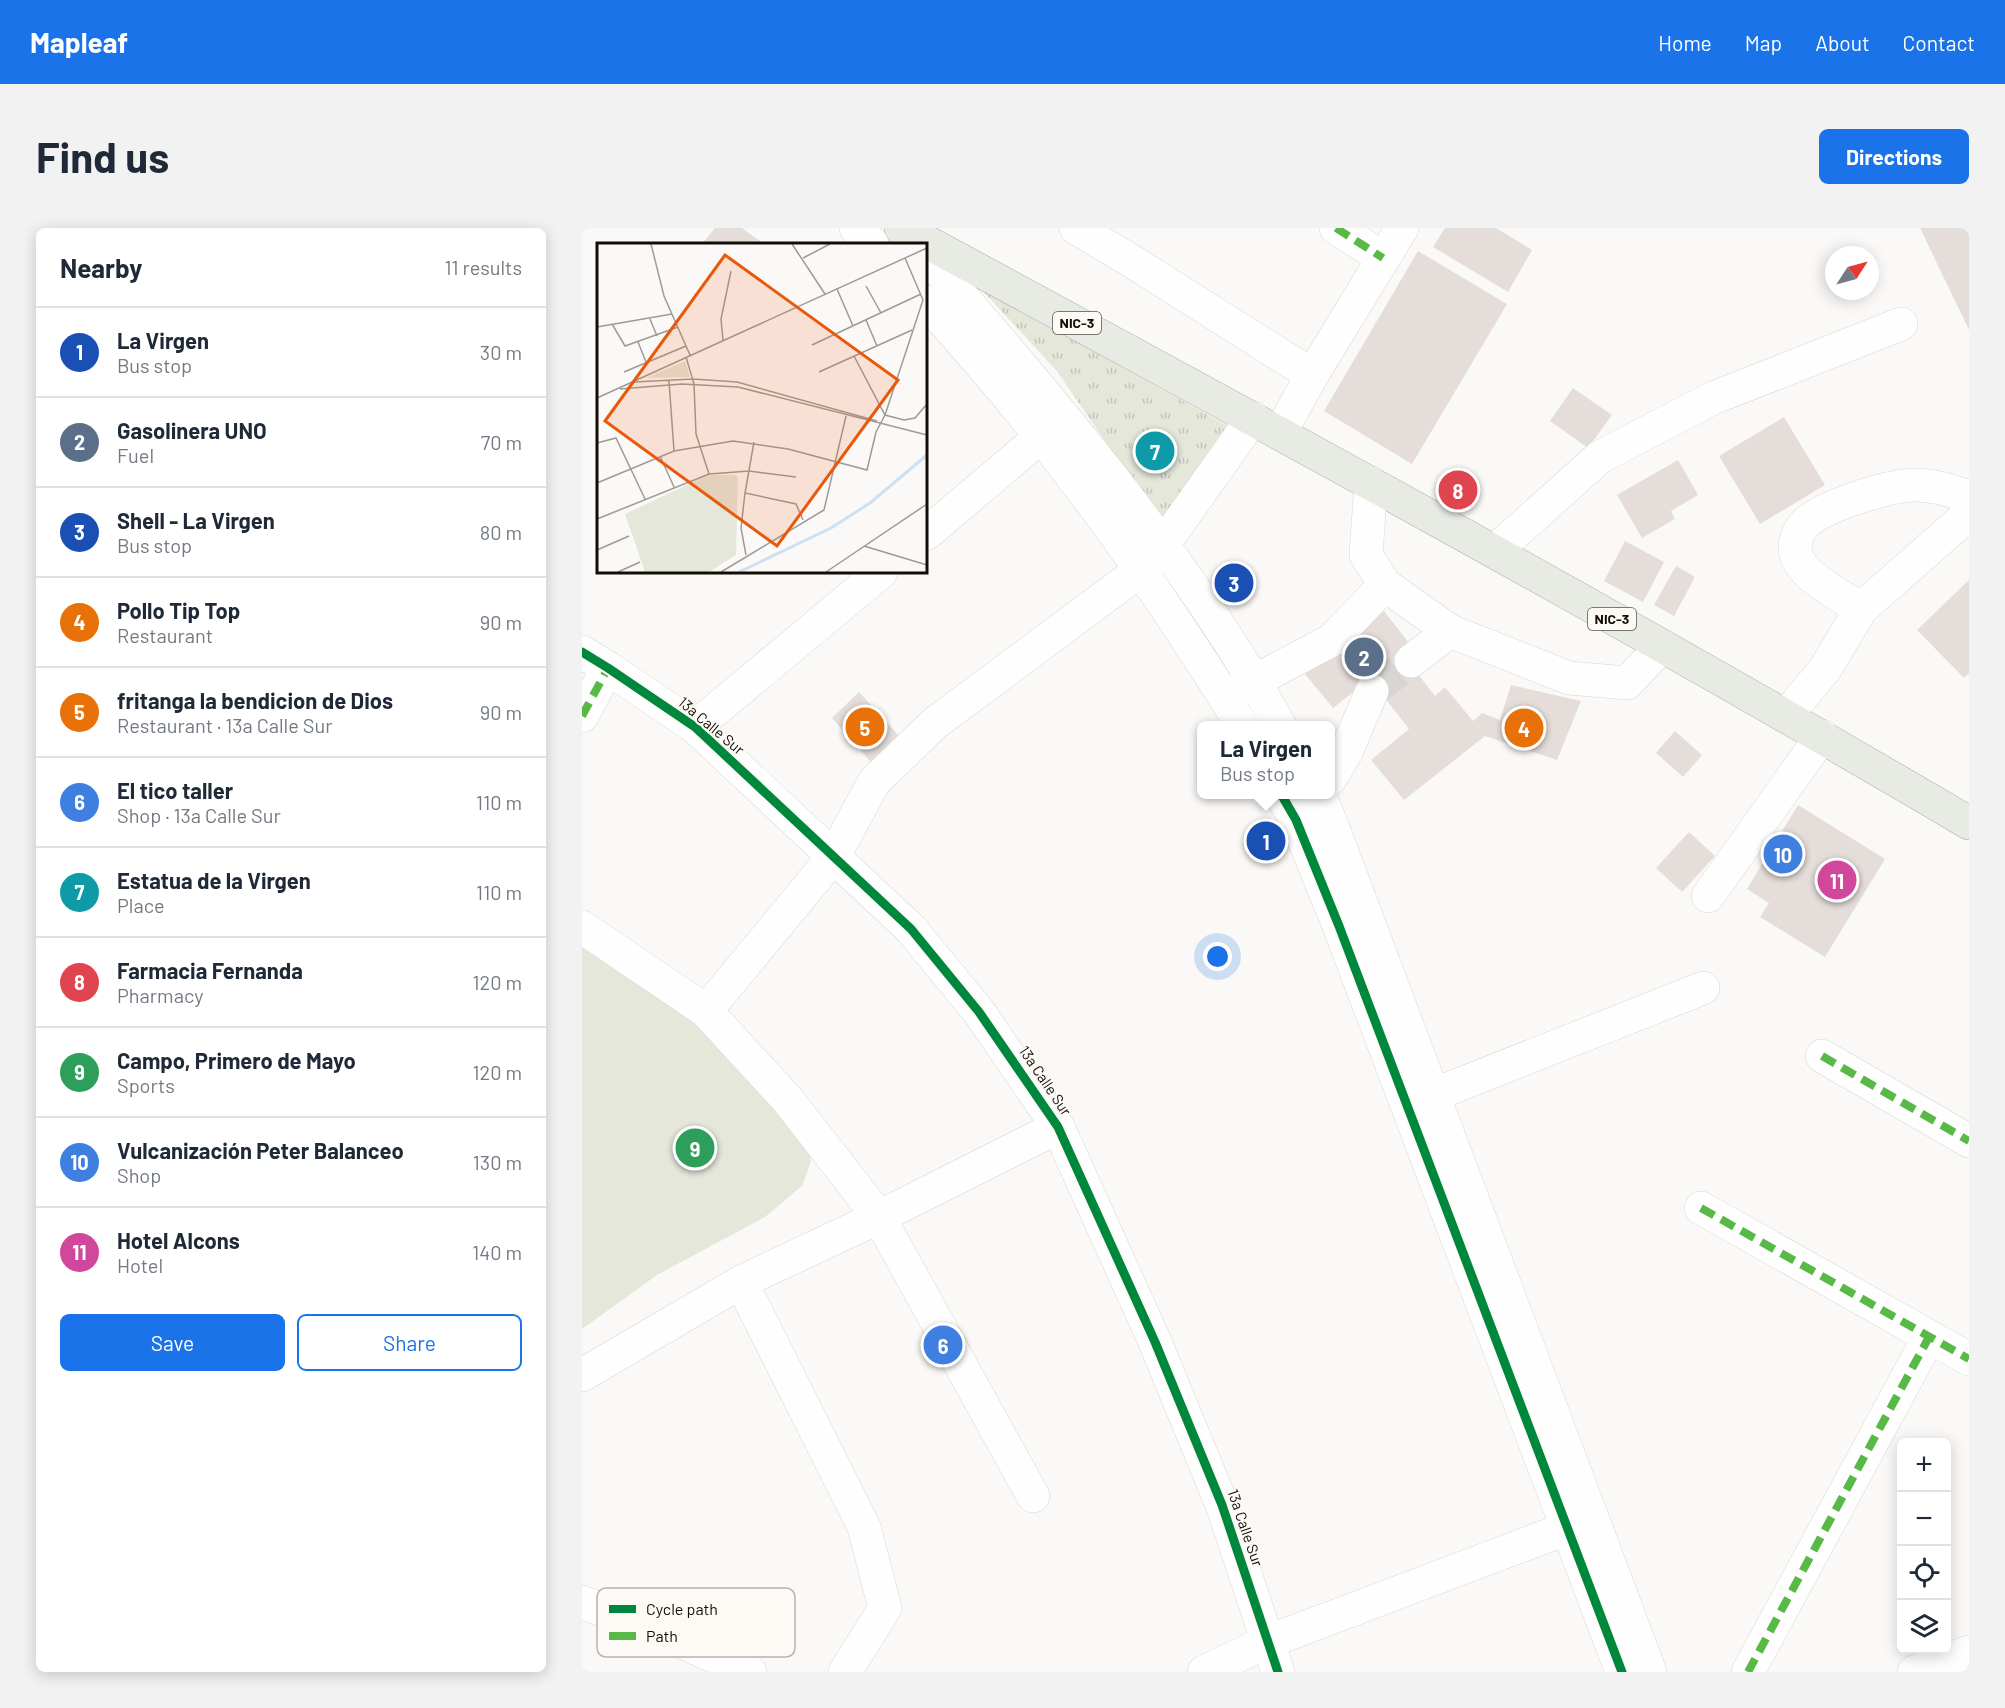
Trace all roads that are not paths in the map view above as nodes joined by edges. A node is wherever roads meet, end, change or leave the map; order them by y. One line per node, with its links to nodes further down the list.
1 (856, 228): 6 (street)
2 (902, 228): 7 (street); 13 (main road, NIC-3)
3 (1076, 228): 12 (street)
4 (1336, 228): 9 (street)
5 (1402, 228): 9 (street)
6 (872, 243)
7 (915, 243)
8 (927, 256): 14 (street)
9 (1383, 258): 12 (street)
10 (927, 303): 14 (street)
11 (1901, 324): 20 (street)
12 (1312, 375): 13 (street)
13 (1266, 425): 15 (main road, NIC-3); 19 (street)
14 (1053, 427): 18 (street); 19 (street); 21 (street)
15 (1371, 483): 20 (main road, NIC-3); 23 (street)
16 (1969, 497): 24 (street)
17 (1969, 514): 24 (street)
18 (927, 533)
19 (1162, 545): 21 (street); 29 (street)
20 (1495, 551): 26 (main road, NIC-3)
21 (1141, 570): 31 (street); 43 (street)
22 (880, 573): 36 (street)
23 (1386, 585): 25 (street); 29 (street)
24 (1861, 609): 33 (street)
25 (1450, 632): 26 (street); 28 (street)
26 (1661, 647): 33 (main road, NIC-3)
27 (595, 660): 32 (street); 36 (street, 13a Calle Sur)
28 (1411, 661)
29 (1253, 680): 31 (street); 35 (street)
30 (1372, 691): 38 (street)
31 (1225, 697): 34 (street)
32 (582, 716)
33 (1786, 716): 37 (main road, NIC-3)
34 (1239, 721)
35 (1277, 721)
36 (695, 727): 43 (street, 13a Calle Sur)
37 (1822, 736): 42 (main road, NIC-3); 44 (street)
38 (1335, 771)
39 (1307, 799): 41 (street)
40 (1325, 799): 49 (street)
41 (1288, 807): 49 (street)
42 (1969, 823)
43 (834, 856): 47 (street); 50 (street, 13a Calle Sur)
44 (1708, 896)
45 (582, 927): 47 (street)
46 (1703, 988): 49 (street)
47 (706, 1011): 53 (street)
48 (1821, 1056): 51 (street)
49 (1420, 1098): 59 (street); 69 (street)
50 (1058, 1127): 53 (street); 64 (street, 13a Calle Sur)
51 (1969, 1141)
52 (1701, 1208): 55 (street)
53 (879, 1217): 54 (street); 58 (street)
54 (741, 1282): 57 (street); 66 (street)
55 (1929, 1337): 56 (street); 70 (street)
56 (1969, 1359)
57 (582, 1375)
58 (1033, 1496)
59 (1568, 1528): 64 (street); 68 (street)
60 (582, 1602): 61 (street)
61 (597, 1608)
62 (1969, 1652): 71 (street)
63 (717, 1657): 65 (street)
64 (1272, 1657): 67 (street)
65 (750, 1672)
66 (845, 1672)
67 (1204, 1672)
68 (1622, 1672)
69 (1650, 1672)
70 (1748, 1672)
71 (1914, 1672)

